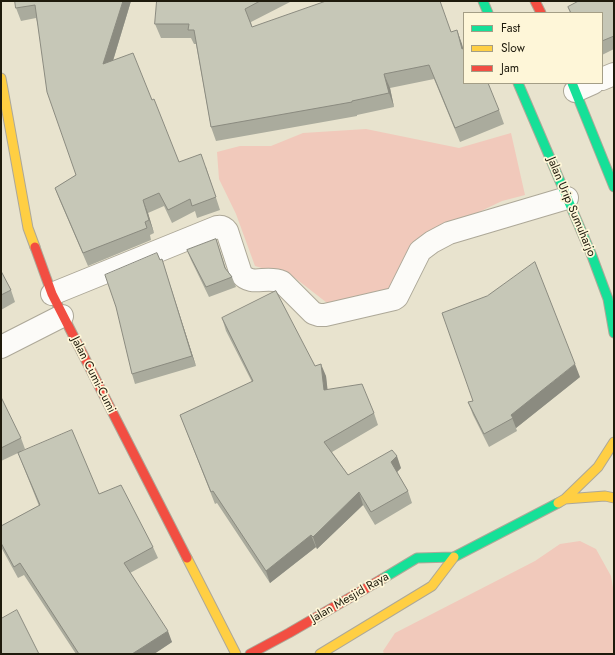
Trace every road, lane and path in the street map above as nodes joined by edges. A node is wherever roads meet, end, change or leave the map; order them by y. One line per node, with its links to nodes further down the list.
1 (483, 1): 3 (main road)
2 (535, 1): 4 (main road)
3 (488, 12)
4 (540, 12)
5 (614, 74): 7 (street)
6 (1, 78): 12 (main road, Jalan Cumi-Cumi)
7 (603, 79)
8 (518, 84): 11 (main road, Jalan Urip Sumuharjo)
9 (580, 86): 10 (main road)
10 (614, 187)
11 (567, 198): 12 (street); 14 (main road, Jalan Urip Sumuharjo)
12 (52, 294): 13 (main road, Jalan Cumi-Cumi)
13 (62, 316): 15 (street); 20 (main road, Jalan Cumi-Cumi)
14 (614, 333)
15 (1, 347)
16 (614, 442): 18 (main road)
17 (614, 498): 18 (main road)
18 (565, 499): 19 (main road, Jalan Mesjid Raya)
19 (454, 557): 21 (main road, Jalan Mesjid Raya); 22 (main road, Jalan Mesjid Raya)
20 (236, 654)
21 (250, 654)
22 (320, 654)

